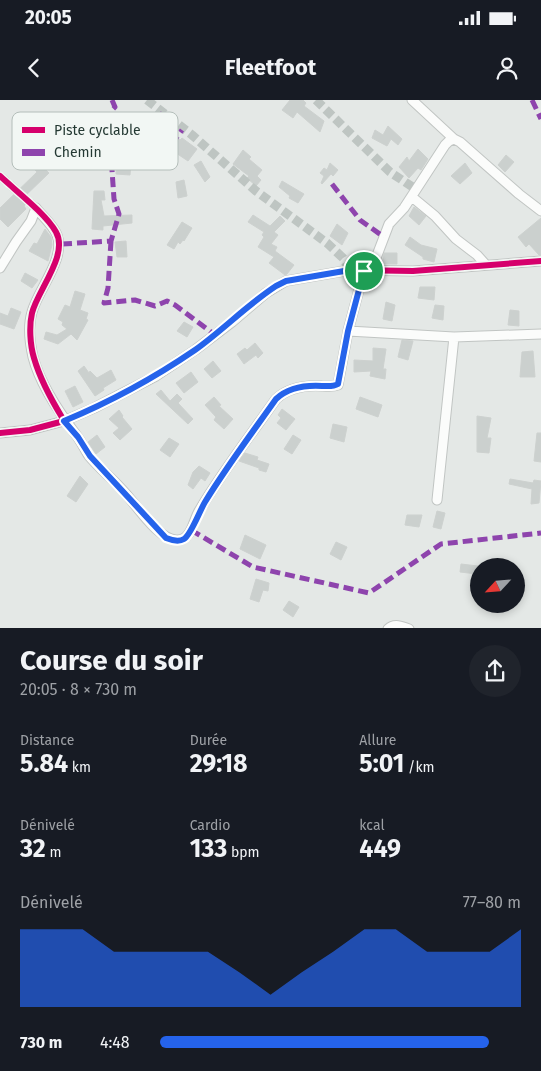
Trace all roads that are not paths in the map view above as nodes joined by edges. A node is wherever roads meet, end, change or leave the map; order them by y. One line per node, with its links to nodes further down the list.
1 (412, 100): 2 (street)
2 (454, 139): 3 (street); 4 (street)
3 (412, 197): 6 (street); 8 (street)
4 (541, 211)
5 (541, 261): 6 (street)
6 (486, 265): 8 (street)
7 (0, 268): 12 (street)
8 (367, 271): 9 (street); 12 (street)
9 (348, 331): 11 (street); 12 (street)
10 (541, 334): 11 (street)
11 (454, 337): 14 (street)
12 (64, 421): 13 (street)
13 (0, 433)
14 (437, 500)
15 (388, 628): 16 (street)
16 (409, 628)

